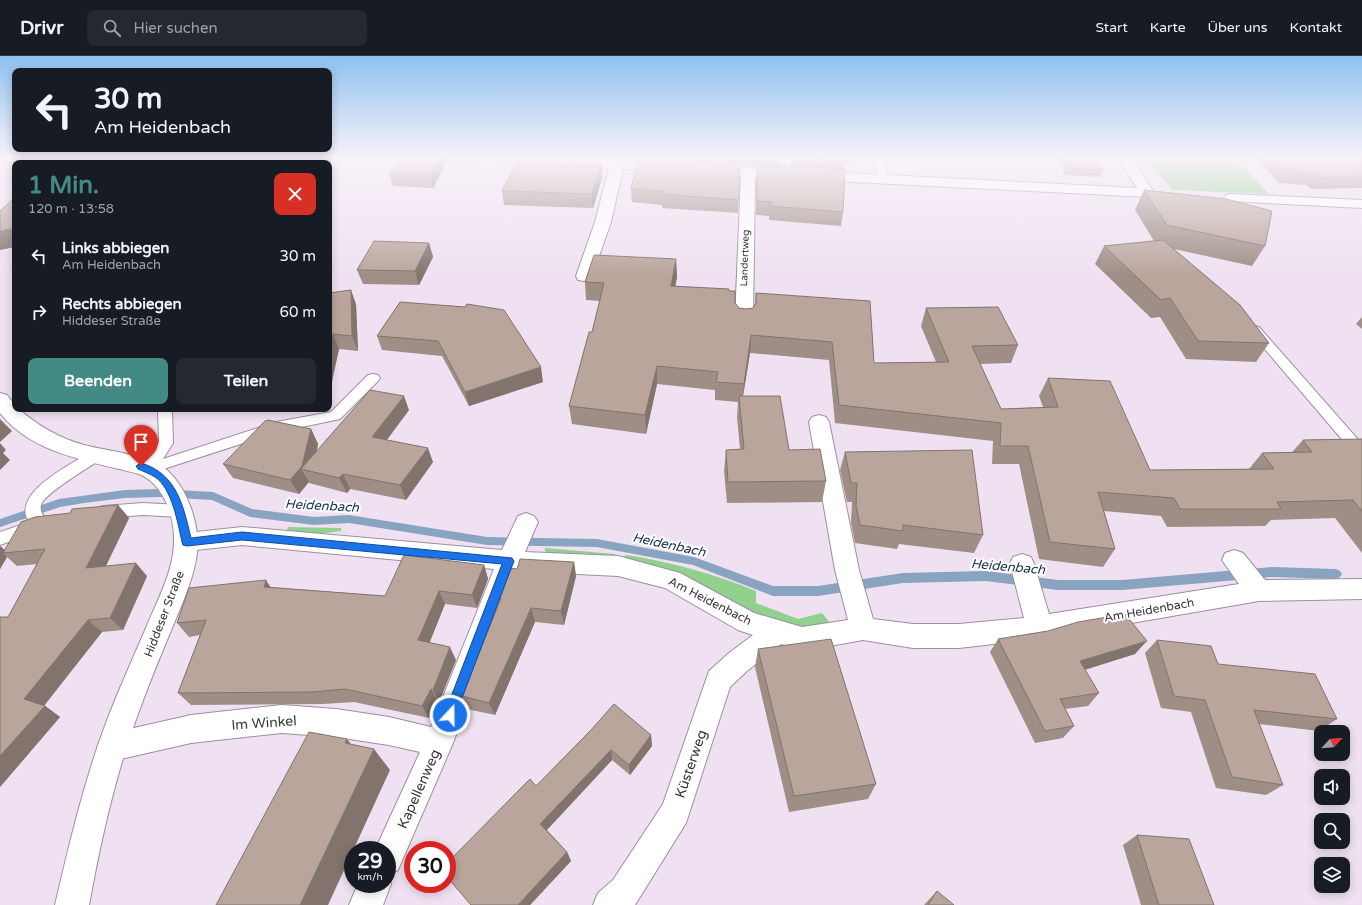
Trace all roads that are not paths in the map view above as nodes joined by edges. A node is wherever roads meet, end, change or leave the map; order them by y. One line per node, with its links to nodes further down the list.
1 (609, 197): 5 (street)
2 (747, 197): 7 (street, Landertweg)
3 (1231, 198): 4 (street)
4 (1362, 204)
5 (584, 276)
6 (1246, 320): 12 (lane)
7 (744, 321)
8 (373, 378): 14 (lane)
9 (3, 409): 13 (street)
10 (165, 412): 14 (lane)
11 (819, 422): 24 (street)
12 (1362, 452)
13 (96, 456): 14 (street); 18 (lane)
14 (156, 475): 15 (street, Hiddeser Straße)
15 (179, 507): 16 (lane); 19 (street, Hiddeser Straße)
16 (89, 513)
17 (526, 522): 20 (street)
18 (0, 539)
19 (187, 542): 20 (street, Am Heidenbach); 27 (street, Hiddeser Straße)
20 (509, 561): 25 (street, Am Heidenbach); 26 (street, Kapellenweg)
21 (1025, 573): 23 (street)
22 (1362, 589): 23 (street, Am Heidenbach)
23 (1038, 628): 24 (street, Am Heidenbach)
24 (863, 629): 25 (street, Am Heidenbach)
25 (778, 632): 32 (street, Küsterweg)
26 (439, 743): 27 (street, Im Winkel); 28 (street, Kapellenweg)
27 (112, 747): 30 (street, Hiddeser Straße)
28 (395, 841)
29 (372, 893): 31 (street)
30 (72, 905)
31 (366, 905)
32 (610, 905)

